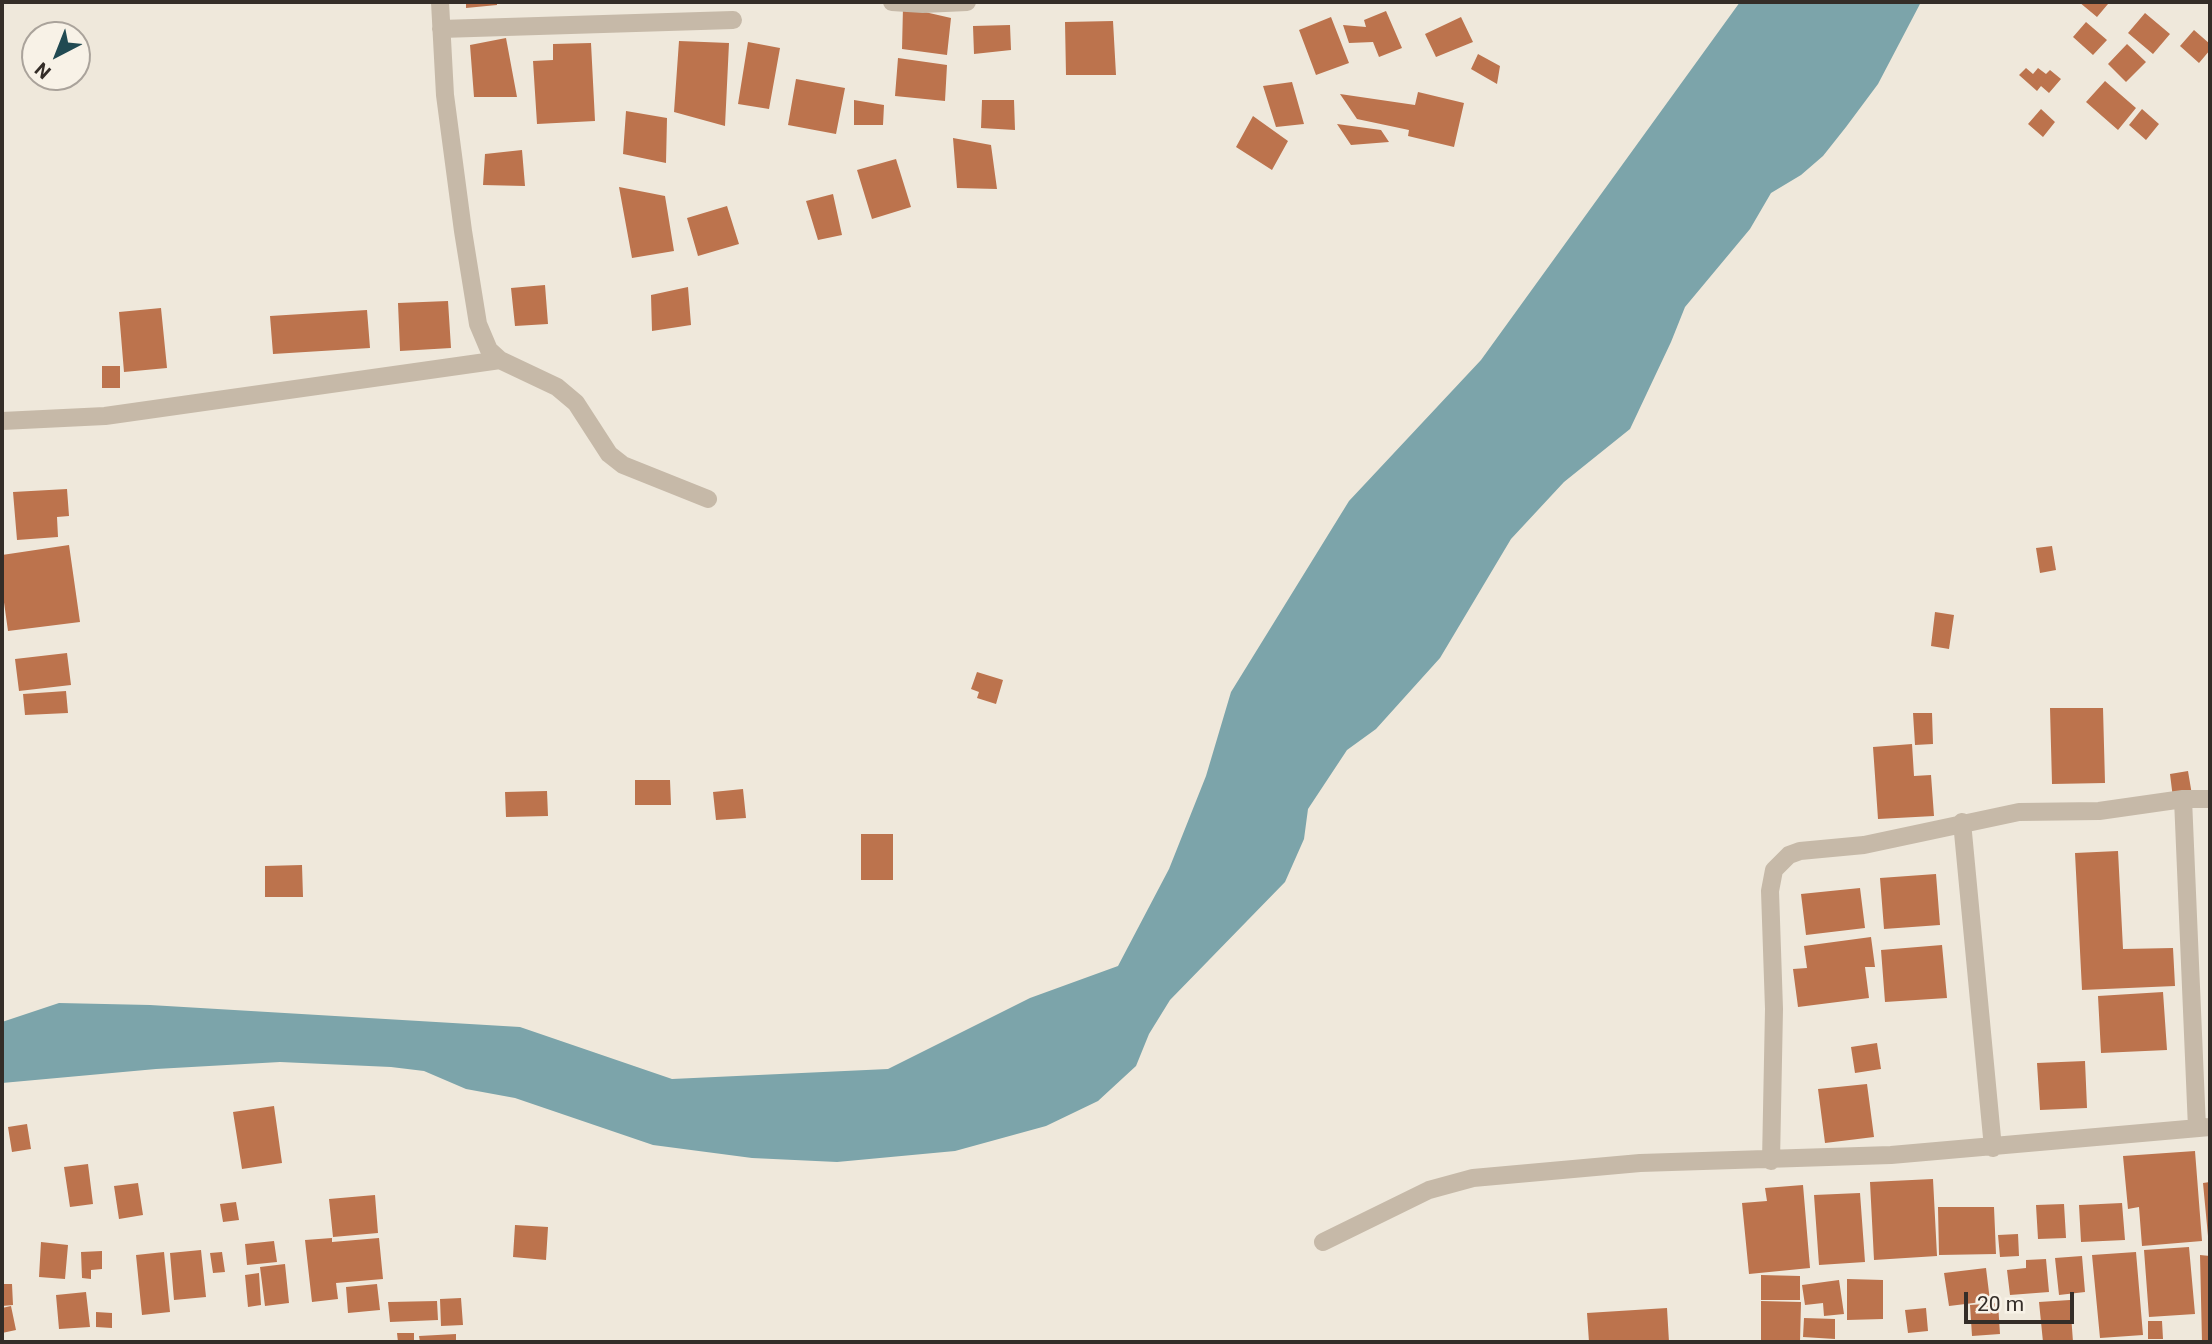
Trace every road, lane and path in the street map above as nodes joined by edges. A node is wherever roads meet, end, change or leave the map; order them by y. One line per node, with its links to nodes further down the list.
1 (440, 2): 5 (street)
2 (892, 2): 3 (street)
3 (967, 2)
4 (733, 20): 5 (street)
5 (441, 29): 6 (street)
6 (500, 360): 7 (street); 8 (street)
7 (2, 421)
8 (708, 499)
9 (2183, 799): 10 (street); 11 (street); 12 (street)
10 (2210, 799)
11 (1962, 822): 13 (street); 14 (street)
12 (2203, 1127): 13 (street)
13 (1993, 1148): 14 (street)
14 (1771, 1161): 15 (street)
15 (1323, 1242)

